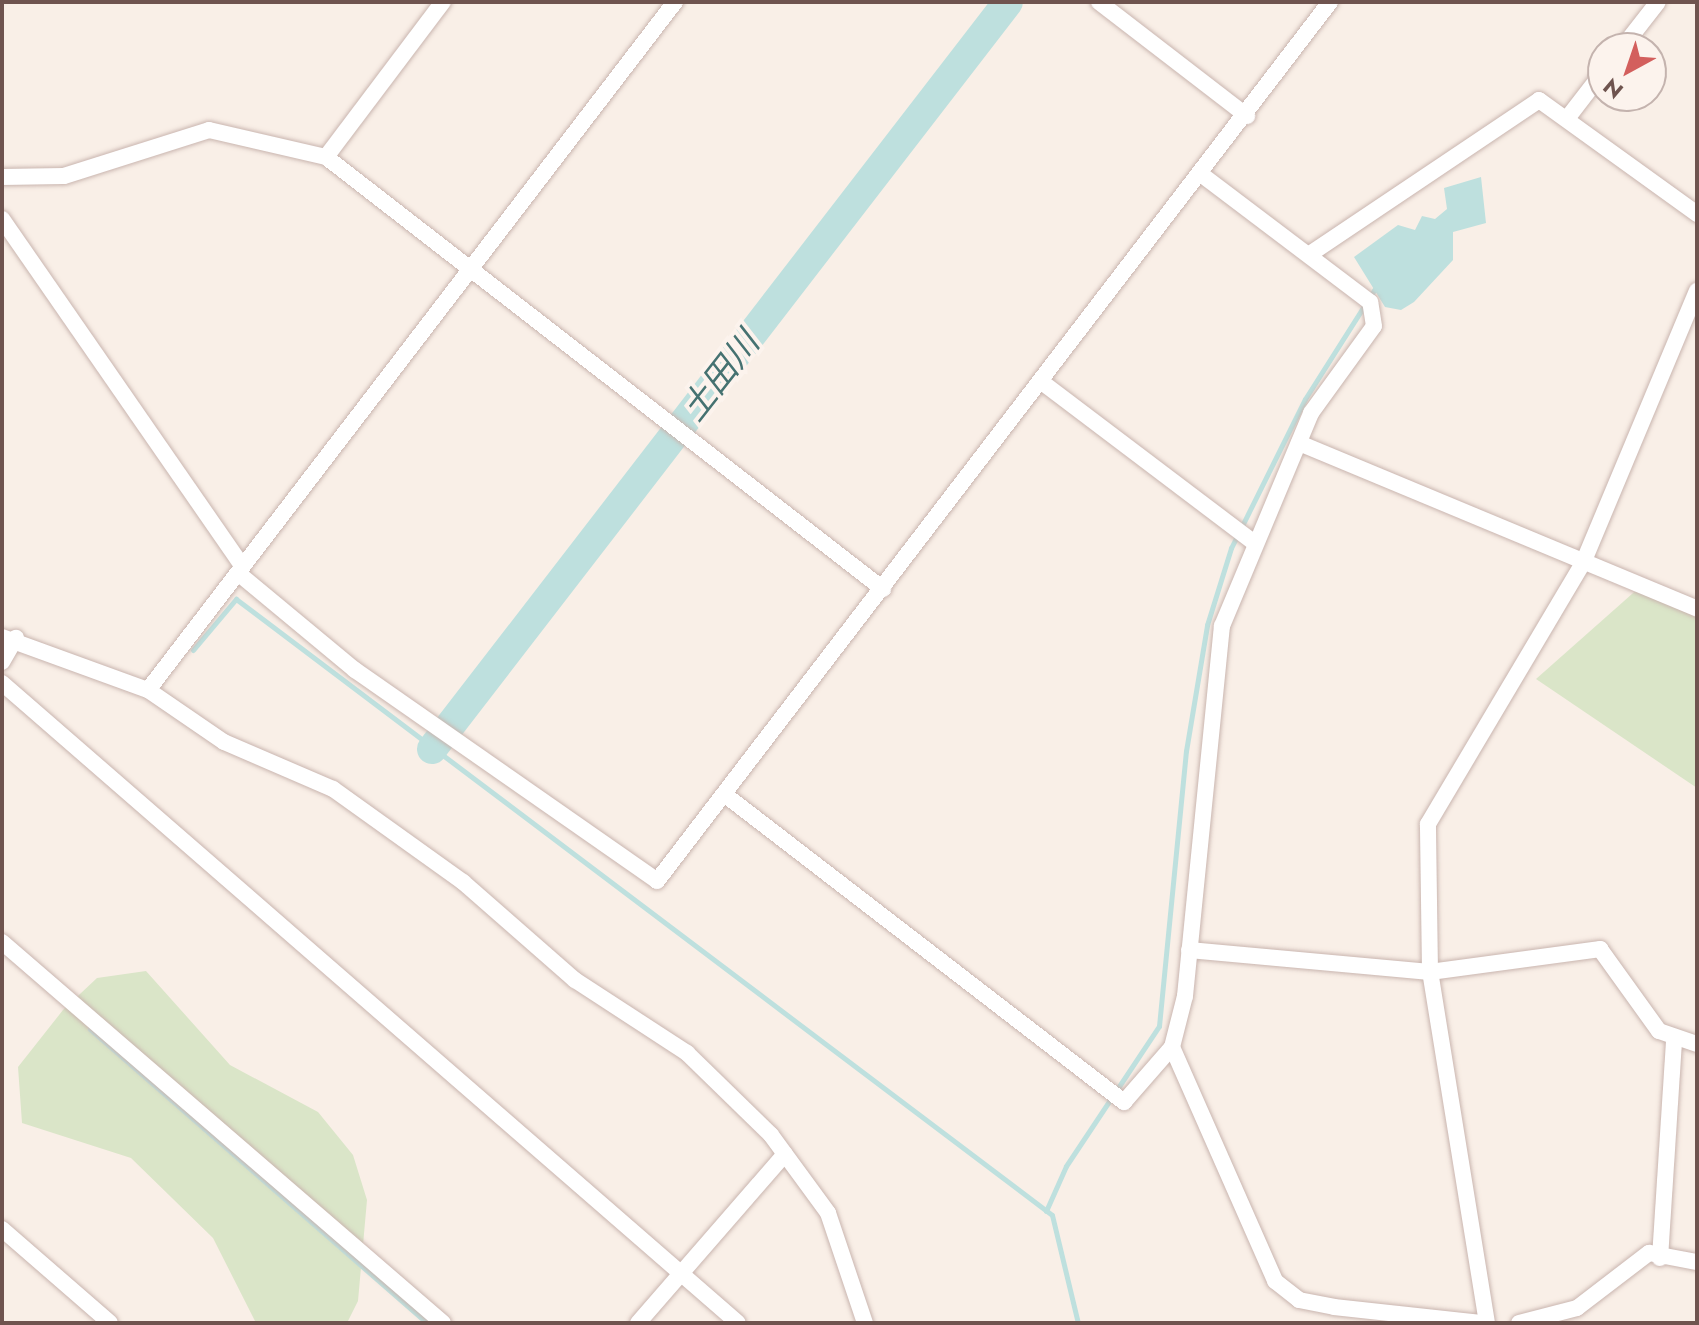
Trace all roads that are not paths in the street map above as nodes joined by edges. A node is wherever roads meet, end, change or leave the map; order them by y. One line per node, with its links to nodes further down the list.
1 (443, 2): 10 (street)
2 (675, 2): 16 (street)
3 (1099, 2): 8 (street)
4 (1330, 2): 8 (street)
5 (1658, 2): 6 (street)
6 (1635, 32)
7 (1587, 93): 9 (street)
8 (1247, 116): 11 (street)
9 (1569, 116): 13 (street); 15 (street)
10 (326, 157): 12 (street); 16 (street)
11 (1202, 175): 15 (street); 18 (street)
12 (2, 177)
13 (1697, 214)
14 (2, 219): 22 (street)
15 (1310, 254): 19 (street)
16 (469, 270): 22 (street); 23 (street)
17 (1697, 291): 21 (street)
18 (1043, 383): 20 (street); 23 (street)
19 (1299, 443): 20 (street); 21 (street)
20 (1252, 541): 31 (street)
21 (1583, 563): 24 (street); 32 (street)
22 (240, 570): 28 (street); 29 (street)
23 (883, 589): 29 (street)
24 (1697, 609)
25 (9, 638): 26 (street); 28 (street)
26 (2, 662)
27 (2, 683): 40 (street)
28 (148, 690): 36 (street)
29 (724, 794): 35 (street)
30 (2, 942): 42 (street)
31 (1189, 950): 32 (street); 35 (street)
32 (1430, 972): 33 (street); 47 (street)
33 (1674, 1040): 34 (street); 38 (street)
34 (1697, 1044)
35 (1172, 1047): 46 (street)
36 (785, 1154): 40 (street); 45 (street)
37 (2, 1229): 41 (street)
38 (1660, 1258): 39 (street); 48 (street)
39 (1697, 1262)
40 (680, 1275): 43 (street); 44 (street)
41 (110, 1323)
42 (443, 1323)
43 (638, 1323)
44 (738, 1323)
45 (865, 1323)
46 (1481, 1323)
47 (1487, 1323)
48 (1519, 1323)

